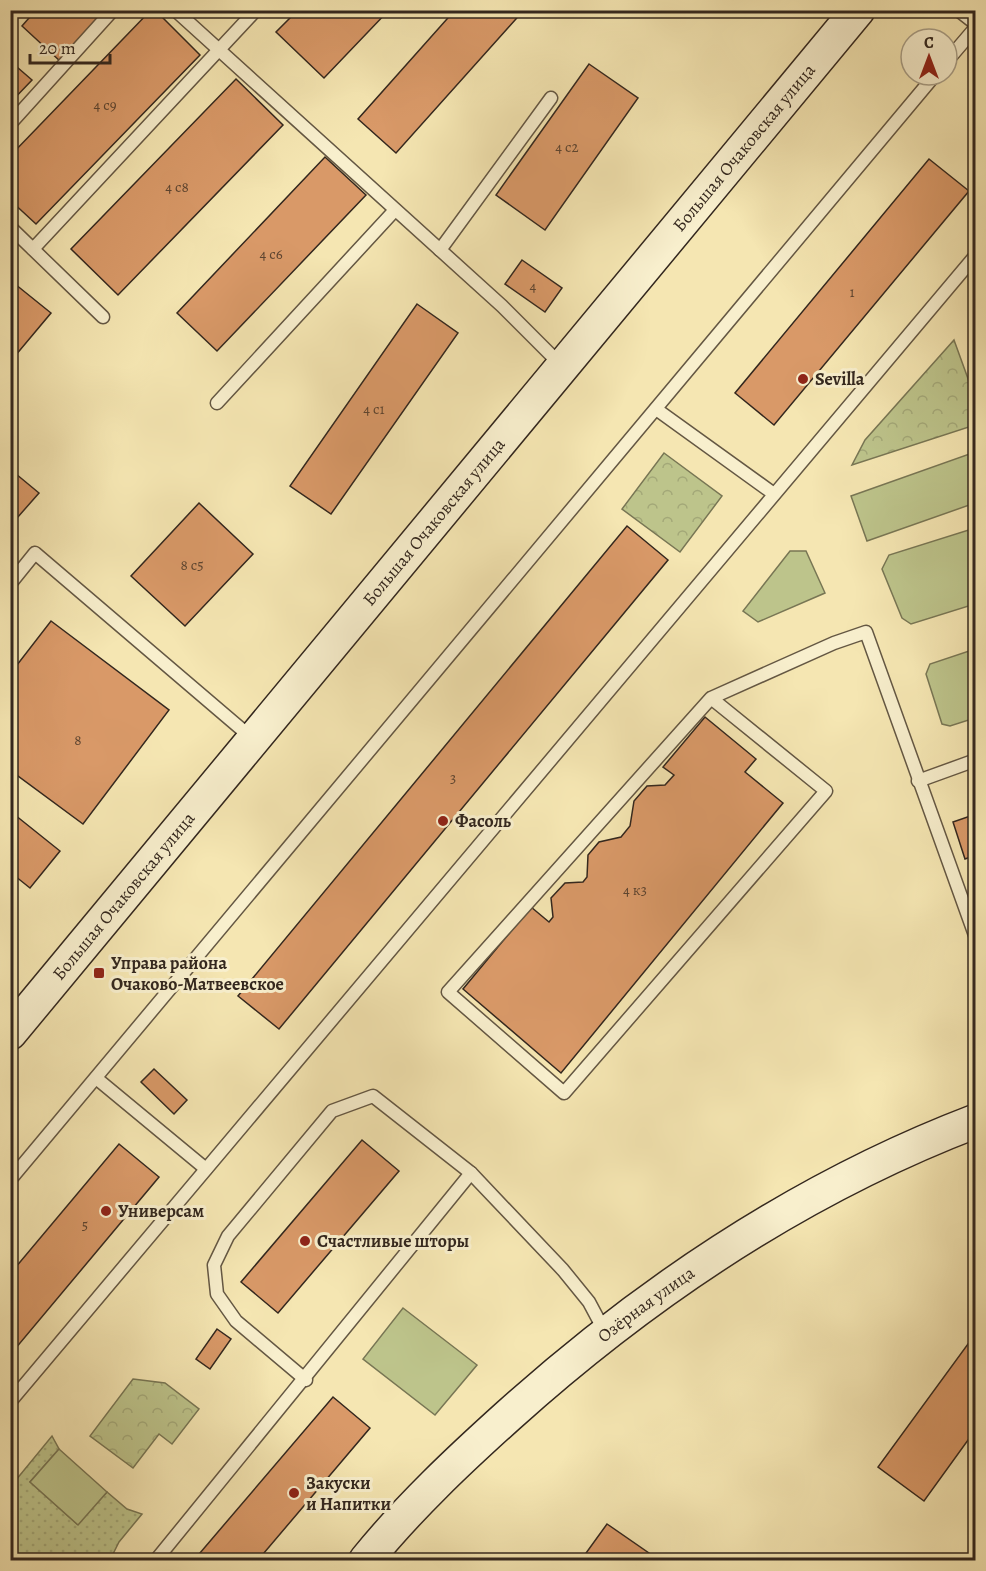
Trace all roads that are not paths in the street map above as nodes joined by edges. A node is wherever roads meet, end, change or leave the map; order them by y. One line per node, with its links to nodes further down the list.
1 (113, 10): 11 (lane)
2 (175, 10): 8 (lane)
3 (256, 10): 8 (lane)
4 (858, 10): 18 (street, Большая Очаковская улица)
5 (958, 10): 6 (lane)
6 (975, 26): 7 (lane)
7 (959, 46)
8 (220, 51): 12 (lane); 14 (lane)
9 (925, 87): 20 (lane)
10 (551, 98): 15 (lane)
11 (10, 124)
12 (395, 210): 15 (lane); 19 (lane)
13 (10, 227): 14 (lane)
14 (33, 249): 17 (lane)
15 (440, 250): 18 (lane)
16 (975, 255): 21 (lane)
17 (103, 317)
18 (562, 367): 24 (street, Большая Очаковская улица)
19 (217, 403)
20 (656, 409): 21 (lane); 30 (lane)
21 (774, 494): 32 (lane)
22 (10, 584): 24 (lane)
23 (711, 698): 23 (lane); 26 (lane)
24 (254, 739): 29 (street, Большая Очаковская улица)
25 (975, 760): 26 (lane)
26 (918, 781): 27 (lane)
27 (973, 924): 28 (lane)
28 (975, 938)
29 (10, 1033)
30 (96, 1078): 32 (lane); 34 (lane)
31 (973, 1128): 35 (street, Озёрная улица)
32 (206, 1169): 37 (lane)
33 (471, 1173): 35 (lane); 36 (lane); 36 (lane)
34 (10, 1180)
35 (605, 1332): 39 (street, Озёрная улица)
36 (306, 1380): 38 (lane)
37 (10, 1402)
38 (156, 1560)
39 (366, 1560)

